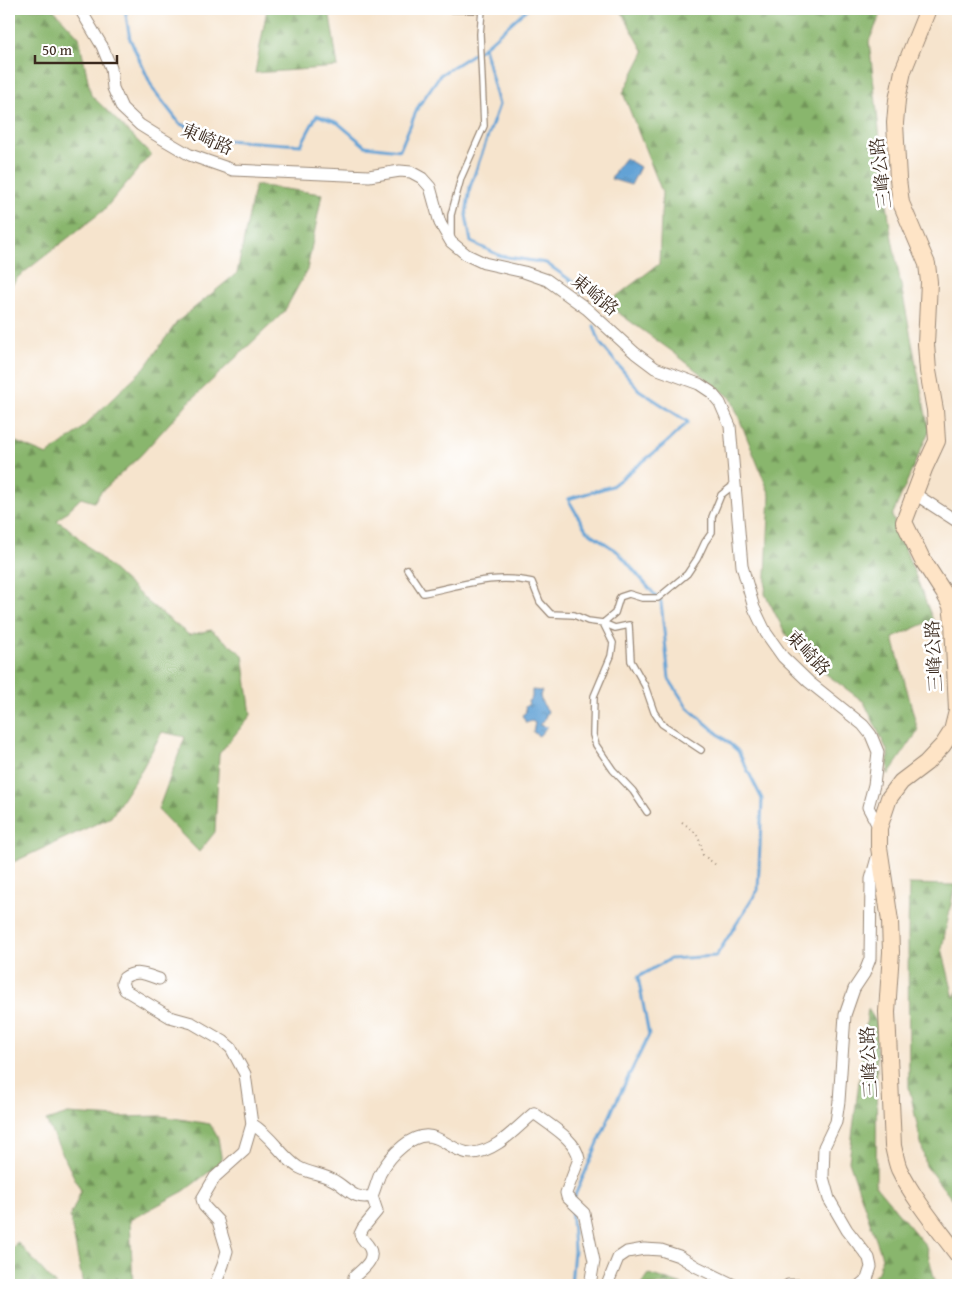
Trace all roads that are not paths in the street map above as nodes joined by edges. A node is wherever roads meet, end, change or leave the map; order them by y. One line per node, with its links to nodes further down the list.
1 (80, 9): 4 (street, 東崎路)
2 (429, 9): 4 (lane)
3 (928, 9): 6 (street, 三峰公路)
4 (451, 242): 5 (street, 東崎路)
5 (735, 484): 9 (lane); 12 (street, 東崎路)
6 (915, 494): 7 (street); 12 (street, 三峰公路)
7 (958, 522)
8 (407, 569): 9 (lane)
9 (603, 623): 10 (lane); 11 (lane)
10 (702, 750)
11 (647, 812)
12 (879, 828): 13 (street, 三峰公路)
13 (879, 847): 17 (street, 三峰公路); 25 (street)
14 (159, 979): 15 (street)
15 (252, 1124): 16 (street); 18 (street)
16 (372, 1196): 19 (street); 20 (street)
17 (958, 1255)
18 (215, 1285)
19 (354, 1285)
20 (590, 1285)
21 (607, 1285): 22 (street)
22 (734, 1285)
23 (788, 1285): 24 (street)
24 (800, 1285)
25 (860, 1285)

